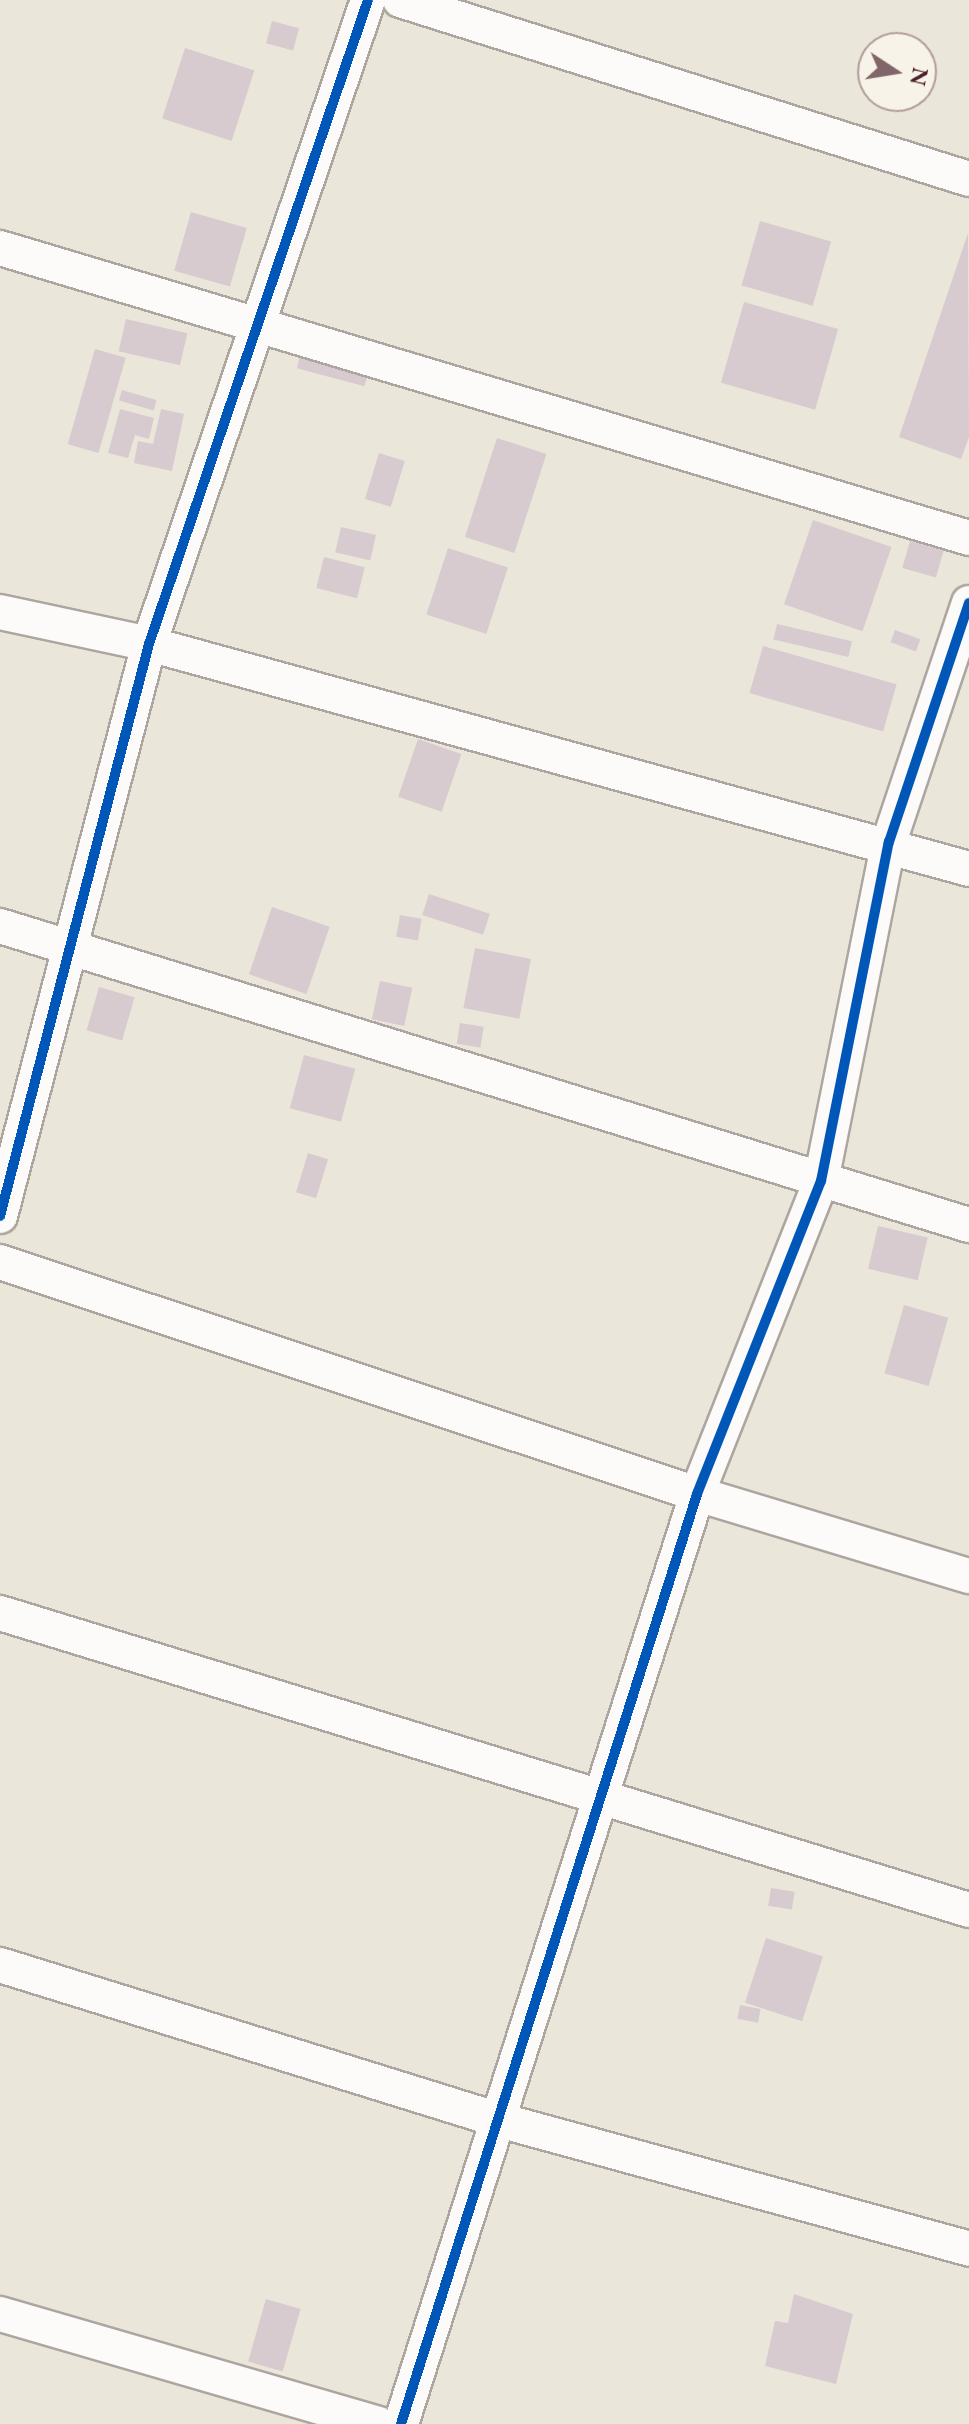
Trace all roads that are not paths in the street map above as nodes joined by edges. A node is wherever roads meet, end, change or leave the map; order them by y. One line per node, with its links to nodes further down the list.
1 (368, 0): 5 (street)
2 (400, 0): 3 (street)
3 (969, 179)
4 (0, 248): 5 (street)
5 (263, 321): 6 (street); 9 (street)
6 (969, 538)
7 (969, 603): 10 (street)
8 (0, 612): 9 (street)
9 (149, 644): 10 (street); 13 (street)
10 (889, 842): 11 (street); 14 (street)
11 (969, 869)
12 (0, 926): 13 (street)
13 (75, 950): 14 (street); 15 (street)
14 (821, 1181): 16 (street); 18 (street)
15 (0, 1216)
16 (969, 1225)
17 (0, 1262): 18 (street)
18 (697, 1494): 19 (street); 21 (street)
19 (969, 1576)
20 (0, 1613): 21 (street)
21 (601, 1797): 22 (street); 24 (street)
22 (969, 1910)
23 (0, 1965): 24 (street)
24 (499, 2120): 25 (street); 28 (street)
25 (969, 2249)
26 (0, 2314): 27 (street)
27 (378, 2424)
28 (401, 2424)

